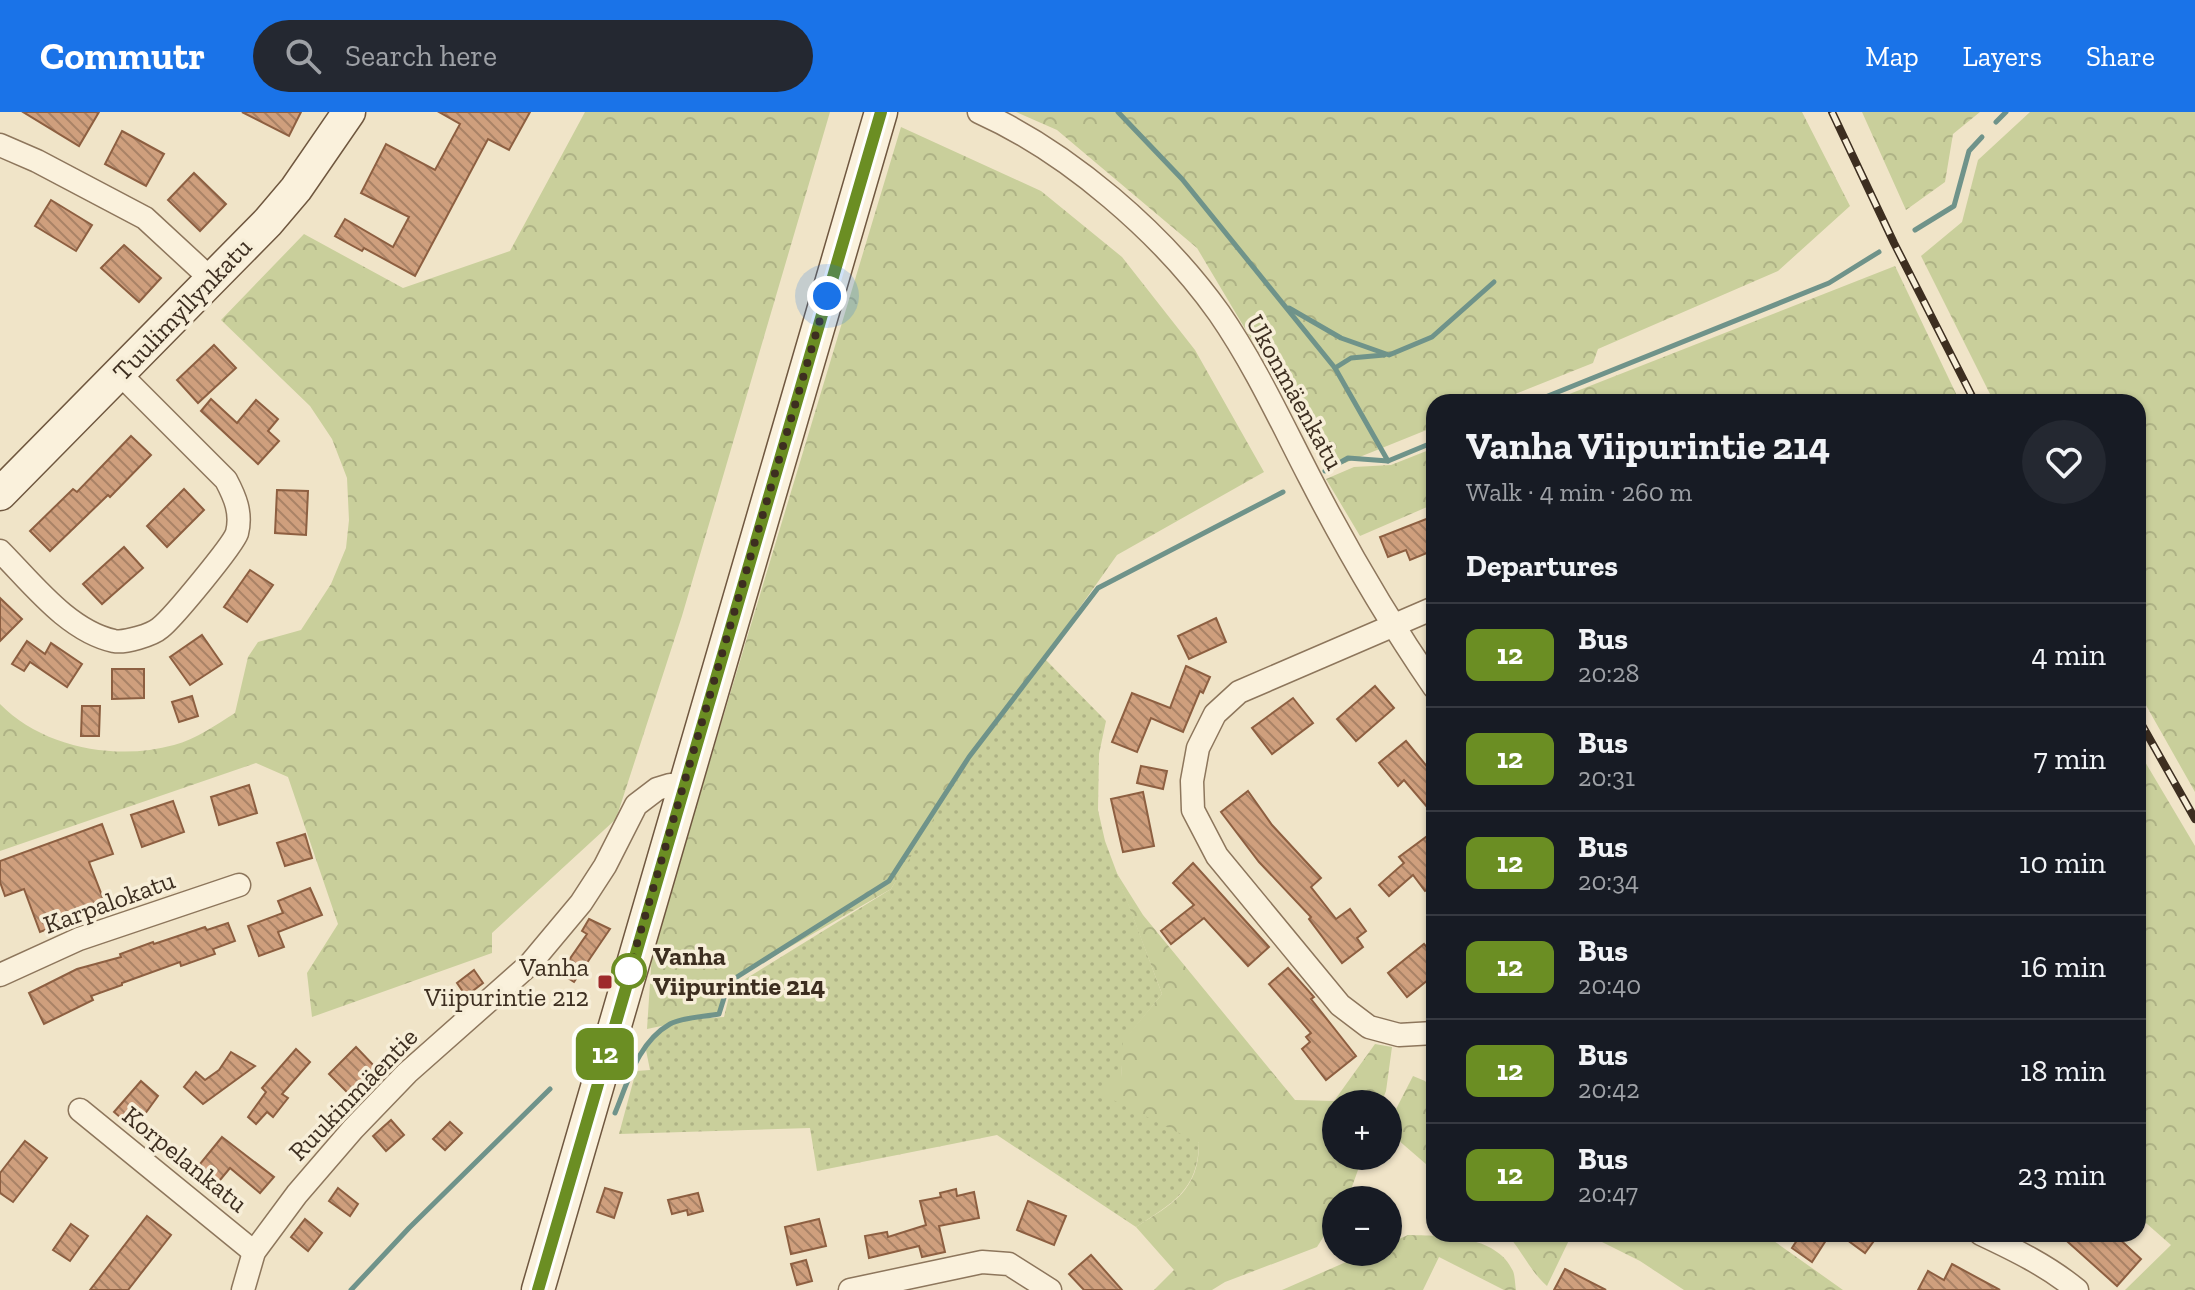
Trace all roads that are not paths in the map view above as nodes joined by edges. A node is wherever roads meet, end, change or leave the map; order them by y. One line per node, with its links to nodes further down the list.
1 (349, 112): 5 (street, Tuulimyllynkatu)
2 (881, 112): 12 (street)
3 (979, 112): 10 (street, Ukonmäenkatu)
4 (0, 145): 5 (street)
5 (211, 279): 6 (street, Tuulimyllynkatu)
6 (119, 373): 7 (street, Tuulimyllynkatu); 8 (street)
7 (0, 494)
8 (0, 551)
9 (1426, 611): 10 (street)
10 (1392, 626): 11 (street, Ukonmäenkatu); 15 (street)
11 (1426, 675)
12 (684, 786): 18 (street, Ruukinmäentie); 20 (street)
13 (239, 885): 14 (street, Karpalokatu)
14 (0, 975)
15 (1426, 1033)
16 (80, 1110): 18 (street, Korpelankatu)
17 (1998, 1242): 23 (street)
18 (254, 1252): 19 (street, Ruukinmäentie)
19 (243, 1290)
20 (538, 1290)
21 (850, 1290): 22 (street)
22 (1050, 1290)
23 (2077, 1290)

